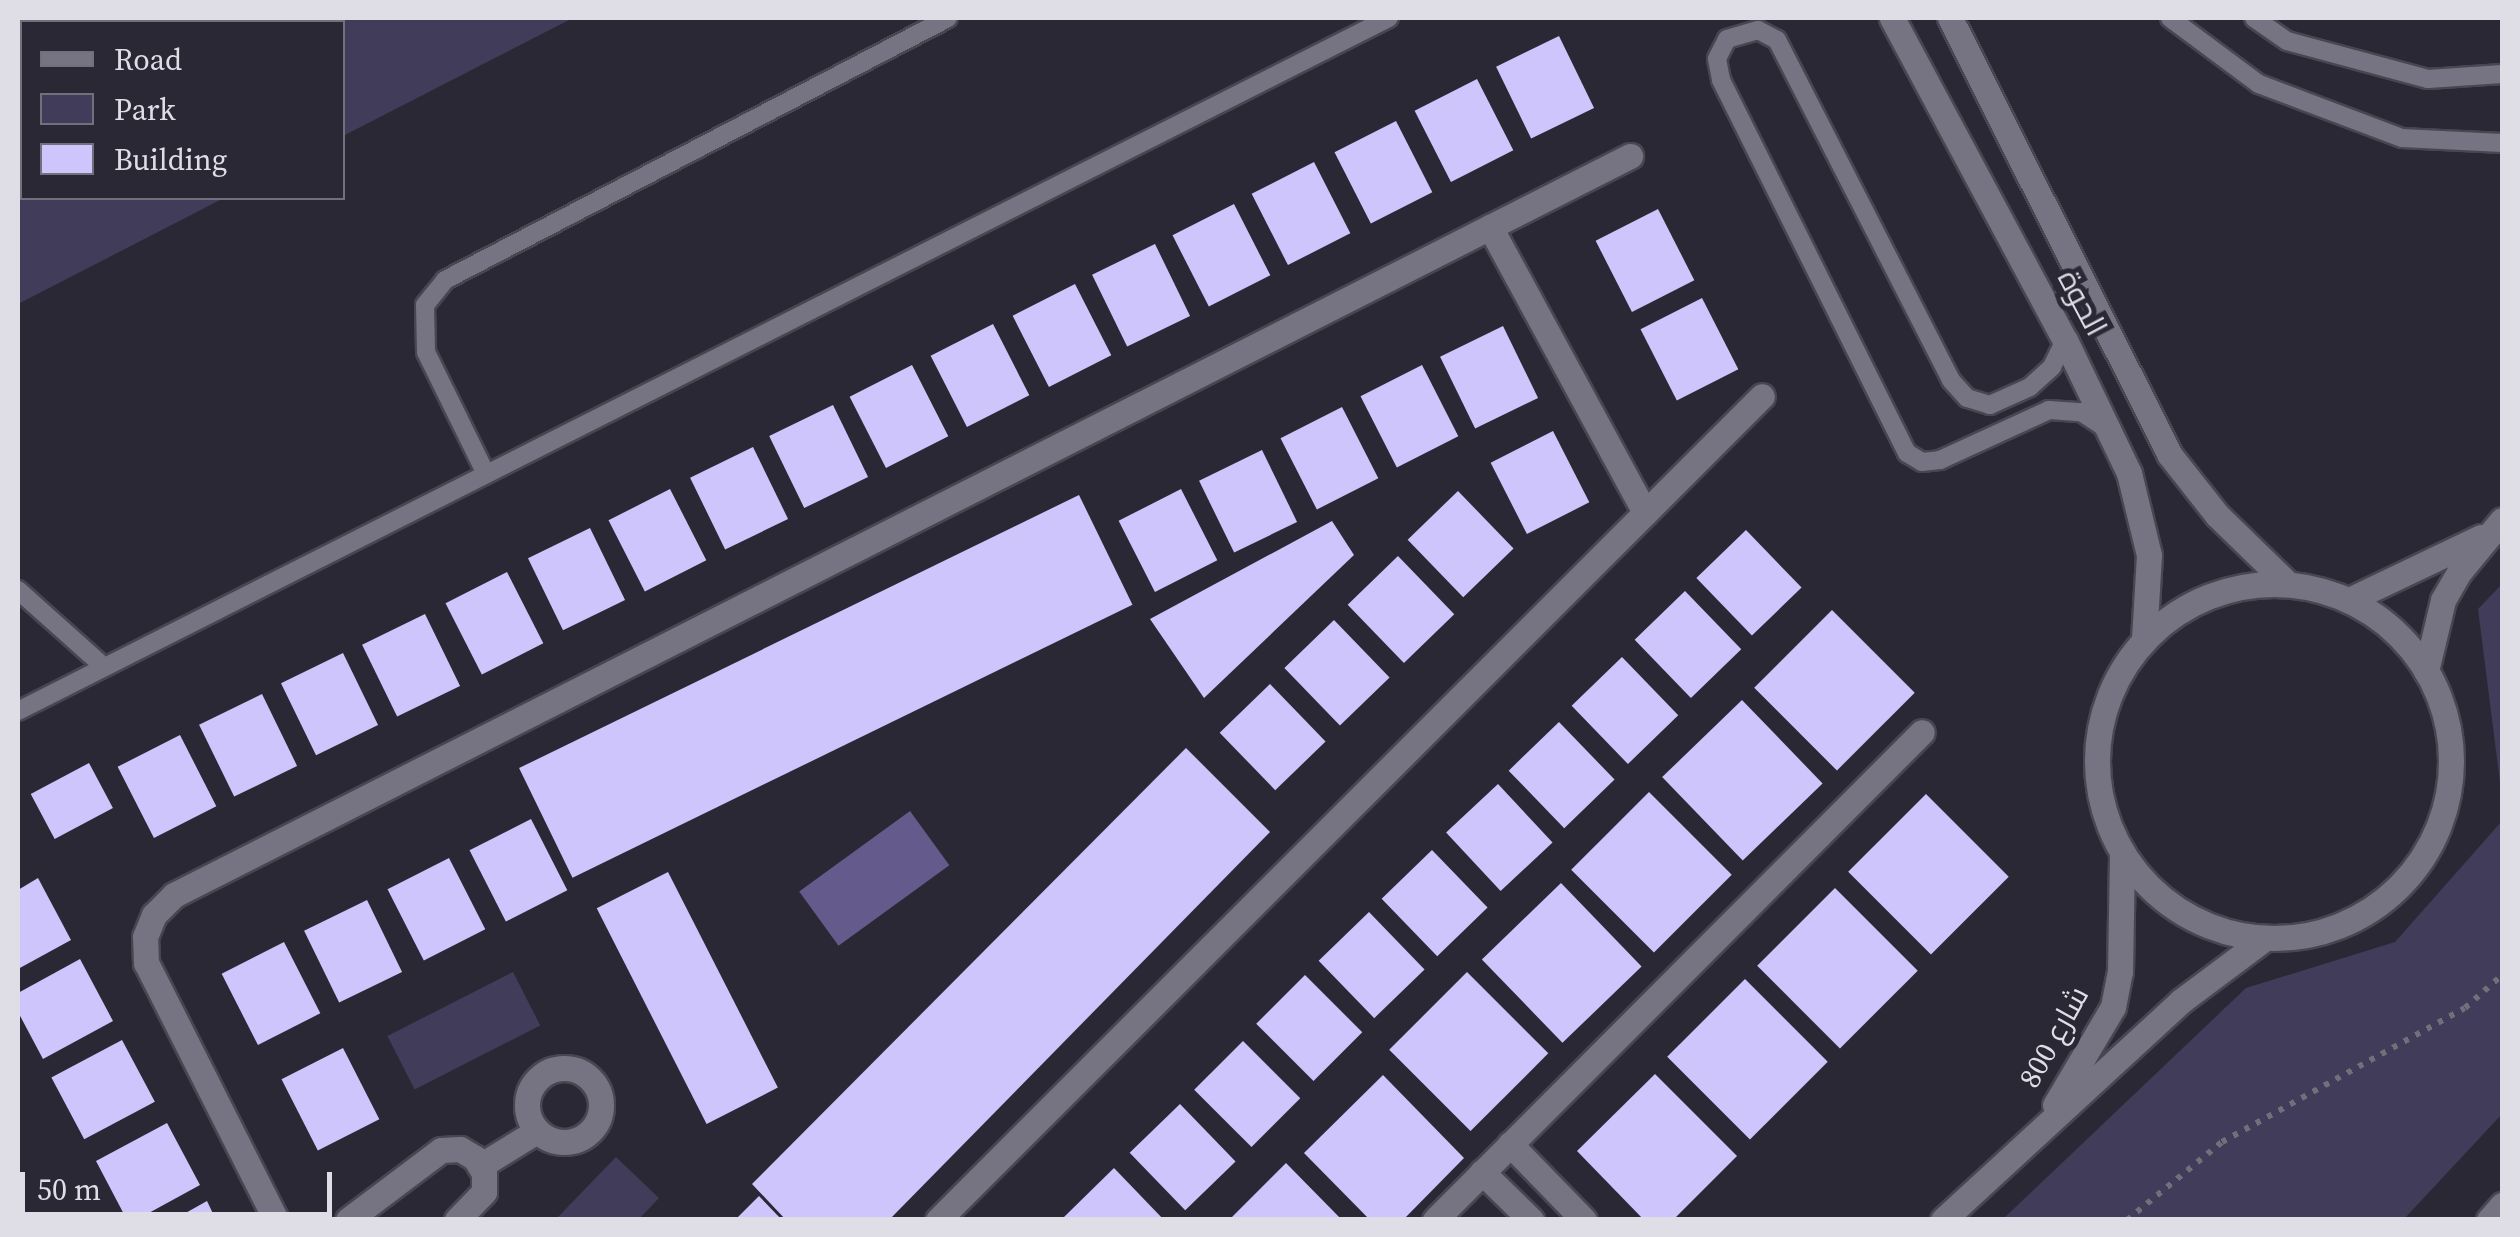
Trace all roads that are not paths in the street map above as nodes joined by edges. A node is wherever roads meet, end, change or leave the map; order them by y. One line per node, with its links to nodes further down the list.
1 (948, 18): 14 (lane)
2 (1388, 18): 14 (lane)
3 (1892, 18): 11 (street, الحوة)
4 (1950, 18): 17 (street, الحوة)
5 (2170, 18): 8 (lane)
6 (2254, 18): 7 (lane)
7 (2502, 74)
8 (2502, 143)
9 (1630, 156): 10 (street)
10 (1490, 227): 15 (street); 33 (street)
11 (2065, 340): 13 (street, الحوة); 13 (lane)
12 (1762, 396): 15 (street)
13 (2108, 430): 20 (street, الحوة)
14 (486, 474): 21 (lane)
15 (1645, 513): 36 (street)
16 (2496, 526): 19 (street); 22 (street)
17 (2288, 584): 19 (street); 20 (street)
18 (18, 590): 21 (lane)
19 (2349, 600): 22 (street)
20 (2144, 638): 25 (street)
21 (104, 667): 23 (lane)
22 (2426, 671): 26 (street)
23 (18, 711)
24 (1922, 732): 29 (street)
25 (2122, 852): 26 (street); 27 (street, شارع 800)
26 (2264, 939): 27 (street, شارع 800)
27 (2039, 1130): 40 (street, شارع 800)
28 (535, 1132): 30 (street)
29 (1510, 1144): 31 (street); 39 (street)
30 (480, 1166): 34 (street); 35 (street)
31 (1482, 1172): 37 (street); 38 (street)
32 (2502, 1206): 41 (street)
33 (276, 1220)
34 (348, 1220)
35 (457, 1220)
36 (938, 1220)
37 (1435, 1220)
38 (1531, 1220)
39 (1584, 1220)
40 (1943, 1220)
41 (2489, 1220)

